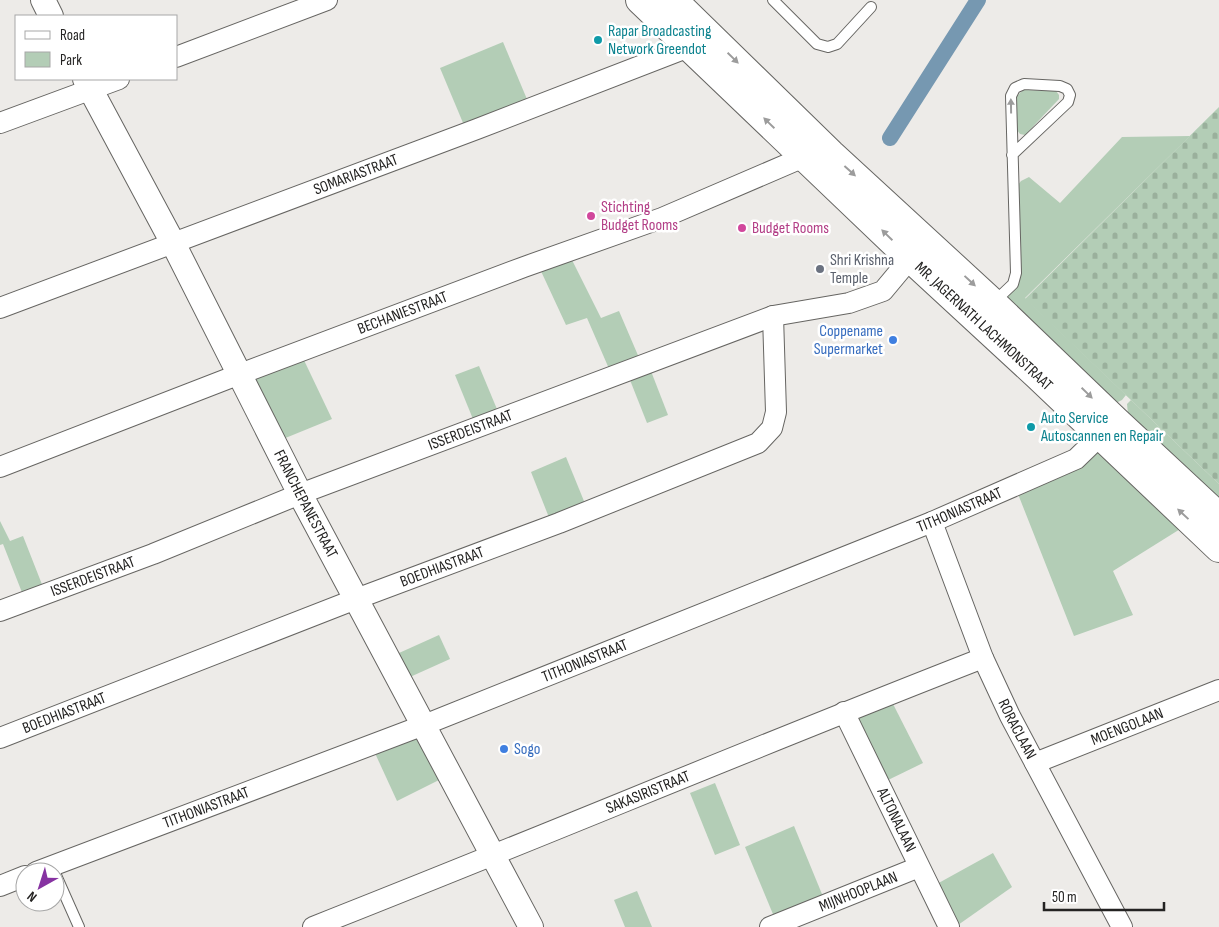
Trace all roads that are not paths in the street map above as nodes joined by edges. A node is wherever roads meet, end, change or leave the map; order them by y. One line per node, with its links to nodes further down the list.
1 (43, 0): 7 (street)
2 (327, 0): 9 (street)
3 (640, 0): 8 (main road, MR. JAGERNATH LACHMONSTRAAT)
4 (673, 0): 8 (main road, MR. JAGERNATH LACHMONSTRAAT)
5 (773, 0): 6 (lane)
6 (871, 7)
7 (50, 15)
8 (696, 38): 14 (main road, MR. JAGERNATH LACHMONSTRAAT, one-way to 8); 15 (street, SOMARIASTRAAT); 16 (main road, MR. JAGERNATH LACHMONSTRAAT, one-way to 16)
9 (178, 56)
10 (113, 80): 11 (street)
11 (88, 84): 12 (street); 15 (street, FRANCHEPANESTRAAT)
12 (0, 123)
13 (1012, 154): 13 (lane, one-way to 13); 17 (lane)
14 (804, 157): 16 (main road, MR. JAGERNATH LACHMONSTRAAT, one-way to 14); 20 (street, BECHANIESTRAAT)
15 (174, 244): 18 (street, SOMARIASTRAAT); 20 (street, FRANCHEPANESTRAAT)
16 (918, 249): 17 (main road, MR. JAGERNATH LACHMONSTRAAT, one-way to 17); 19 (street, ISSERDEISTRAAT); 21 (main road, MR. JAGERNATH LACHMONSTRAAT)
17 (993, 303): 21 (main road, MR. JAGERNATH LACHMONSTRAAT, one-way to 21)
18 (0, 308)
19 (773, 316): 23 (street, ISSERDEISTRAAT); 27 (street, BOEDHIASTRAAT)
20 (240, 374): 22 (street, BECHANIESTRAAT); 23 (street, FRANCHEPANESTRAAT)
21 (1108, 428): 24 (main road, MR. JAGERNATH LACHMONSTRAAT); 25 (street, TITHONIASTRAAT); 26 (main road, MR. JAGERNATH LACHMONSTRAAT, one-way to 21)
22 (0, 467)
23 (300, 494): 27 (street, FRANCHEPANESTRAAT); 28 (street, ISSERDEISTRAAT)
24 (1219, 517)
25 (932, 522): 29 (street, RORACLAAN); 32 (street, TITHONIASTRAAT)
26 (1219, 548)
27 (356, 599): 32 (street, FRANCHEPANESTRAAT); 33 (street, BOEDHIASTRAAT)
28 (0, 611)
29 (983, 658): 31 (street, SAKASIRISTRAAT); 34 (street, RORACLAAN)
30 (1219, 690): 34 (street, MOENGOLAAN)
31 (844, 712): 35 (street, SAKASIRISTRAAT); 37 (street, ALTONALAAN)
32 (424, 725): 35 (street, FRANCHEPANESTRAAT); 36 (street, TITHONIASTRAAT)
33 (0, 738)
34 (1035, 763): 46 (street, RORACLAAN)
35 (492, 856): 42 (street, SAKASIRISTRAAT); 43 (street, FRANCHEPANESTRAAT)
36 (65, 865)
37 (919, 867): 44 (street, MIJNHOOPLAAN); 45 (street, ALTONALAAN)
38 (15, 880): 39 (street)
39 (0, 886)
40 (65, 901): 41 (lane)
41 (79, 927)
42 (313, 927)
43 (531, 927)
44 (770, 927)
45 (949, 927)
46 (1122, 927)

